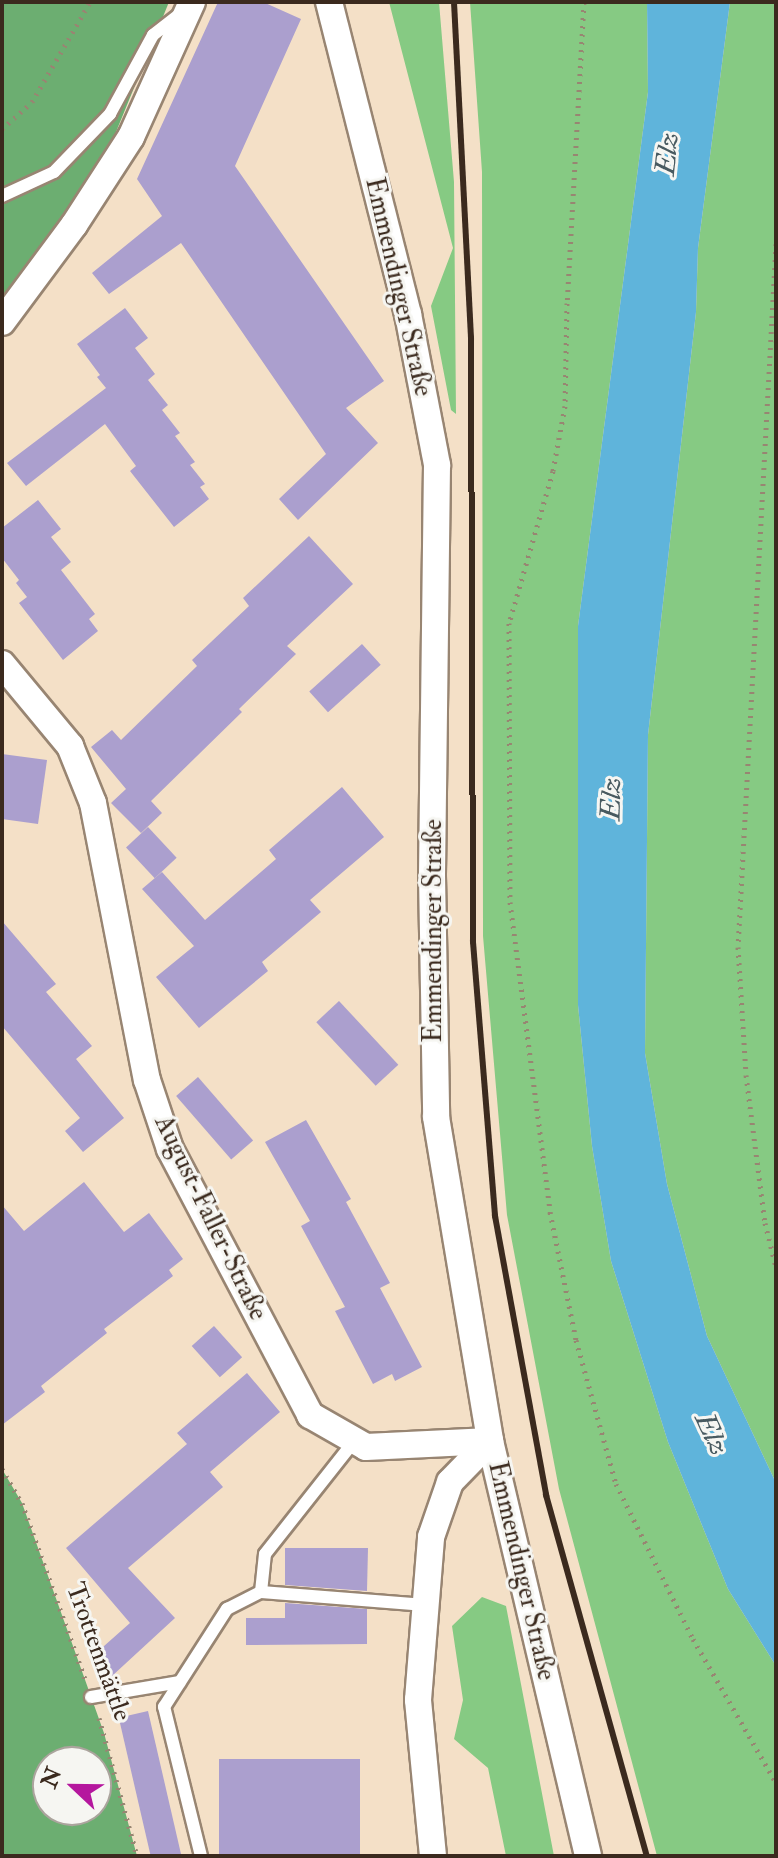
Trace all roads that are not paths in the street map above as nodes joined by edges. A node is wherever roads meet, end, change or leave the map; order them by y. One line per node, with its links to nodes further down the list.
1 (329, 2): 7 (street, Emmendinger Straße)
2 (191, 5): 3 (lane); 4 (street)
3 (2, 196)
4 (2, 322)
5 (2, 664): 6 (street, August-Faller-Straße)
6 (355, 1440): 7 (street, August-Faller-Straße); 8 (lane)
7 (490, 1441): 9 (street); 14 (street, Emmendinger Straße)
8 (261, 1592): 9 (lane); 10 (lane)
9 (425, 1605): 13 (street)
10 (180, 1682): 11 (lane); 12 (lane)
11 (91, 1697)
12 (201, 1856)
13 (433, 1856)
14 (588, 1856)

